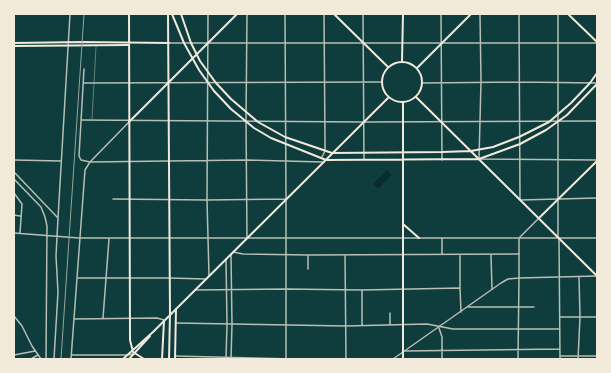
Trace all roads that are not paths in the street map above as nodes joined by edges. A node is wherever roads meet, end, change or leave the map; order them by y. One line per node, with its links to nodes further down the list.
1 (70, 14): 20 (street)
2 (129, 14): 26 (main road)
3 (168, 14): 27 (main road)
4 (172, 14): 28 (main road)
5 (181, 14): 29 (main road)
6 (208, 14): 30 (street)
7 (237, 14): 30 (main road)
8 (247, 14): 31 (street)
9 (285, 14): 32 (street)
10 (324, 14): 36 (street)
11 (334, 14): 22 (main road)
12 (363, 14): 22 (street)
13 (402, 14): 23 (main road)
14 (441, 14): 33 (street)
15 (471, 14): 33 (main road)
16 (480, 14): 24 (street)
17 (519, 14): 34 (street)
18 (558, 14): 35 (street)
19 (568, 14): 25 (main road)
20 (69, 42): 21 (main road); 37 (main road); 38 (street)
21 (96, 42): 26 (main road); 39 (lane)
22 (363, 42): 23 (street); 36 (street); 43 (main road); 51 (street)
23 (402, 42): 33 (street); 42 (main road)
24 (480, 42): 33 (street); 34 (street); 53 (street)
25 (597, 42): 35 (street)
26 (130, 43): 27 (main road); 39 (main road); 58 (main road)
27 (169, 43): 28 (street); 49 (main road)
28 (184, 43): 29 (street); 41 (main road)
29 (191, 43): 30 (street); 40 (main road)
30 (208, 43): 31 (street); 40 (main road); 46 (street)
31 (247, 43): 32 (street); 50 (street)
32 (285, 43): 36 (street); 61 (street)
33 (442, 43): 44 (main road); 64 (street)
34 (519, 43): 35 (street); 54 (street)
35 (558, 43): 55 (street)
36 (325, 44): 62 (street)
37 (14, 45): 38 (main road)
38 (69, 45): 39 (main road); 111 (street)
39 (96, 45): 48 (lane)
40 (197, 54): 41 (main road); 46 (main road)
41 (192, 59): 49 (main road); 59 (main road)
42 (402, 62): 43 (main road); 44 (main road)
43 (388, 67): 52 (main road)
44 (417, 68): 63 (main road)
45 (84, 69): 57 (street)
46 (207, 71): 59 (street); 60 (main road)
47 (597, 73): 56 (main road)
48 (94, 82): 57 (street); 58 (street); 72 (lane)
49 (168, 82): 58 (street); 59 (street); 73 (main road); 77 (main road)
50 (247, 82): 60 (street); 61 (street); 69 (street)
51 (363, 82): 52 (street); 62 (street); 81 (street)
52 (382, 82): 67 (main road)
53 (481, 82): 54 (street); 64 (street); 84 (street)
54 (519, 82): 55 (street); 85 (street)
55 (558, 82): 56 (street); 70 (street)
56 (590, 82): 65 (street); 70 (main road)
57 (84, 83): 71 (street)
58 (129, 83): 77 (main road)
59 (208, 83): 60 (street); 74 (street); 75 (main road)
60 (216, 83): 69 (main road)
61 (285, 83): 62 (street); 79 (street)
62 (324, 83): 80 (street)
63 (423, 83): 64 (street); 66 (main road)
64 (441, 83): 83 (street)
65 (597, 84): 87 (main road)
66 (416, 97): 68 (main road); 83 (main road)
67 (389, 98): 68 (main road); 81 (main road)
68 (403, 102): 82 (main road)
69 (247, 113): 75 (street); 78 (main road)
70 (558, 114): 86 (main road); 87 (street)
71 (82, 120): 72 (street); 115 (street)
72 (92, 120): 77 (street)
73 (169, 121): 74 (street); 77 (street); 101 (main road)
74 (208, 121): 75 (street); 113 (street)
75 (246, 121): 78 (street); 90 (main road); 102 (street)
76 (597, 121): 87 (street)
77 (129, 122): 112 (main road); 115 (street)
78 (258, 122): 79 (street); 88 (main road)
79 (285, 122): 80 (street); 88 (street)
80 (325, 122): 81 (street); 93 (street)
81 (364, 122): 82 (street); 96 (main road); 98 (street)
82 (403, 122): 83 (street); 97 (main road)
83 (441, 122): 84 (street); 94 (main road); 95 (street)
84 (481, 122): 85 (street); 92 (street)
85 (520, 122): 86 (street); 89 (street)
86 (549, 122): 87 (street); 89 (main road)
87 (558, 122): 91 (main road); 109 (street)
88 (285, 137): 90 (street); 93 (main road)
89 (519, 137): 91 (street); 92 (main road)
90 (285, 144): 99 (main road); 114 (street)
91 (520, 144): 107 (main road); 108 (street)
92 (480, 150): 94 (main road); 107 (street)
93 (324, 151): 96 (main road); 99 (street)
94 (471, 151): 95 (main road); 107 (main road)
95 (442, 152): 97 (main road); 106 (street)
96 (332, 153): 98 (main road); 103 (main road)
97 (402, 153): 98 (main road); 105 (main road)
98 (364, 154): 104 (street)
99 (322, 158): 103 (main road)
100 (14, 160): 111 (street)
101 (169, 160): 112 (street); 113 (street); 126 (main road)
102 (247, 160): 113 (street); 114 (street); 128 (street)
103 (326, 160): 104 (main road); 116 (main road)
104 (364, 160): 105 (main road)
105 (403, 160): 106 (main road); 135 (main road)
106 (442, 160): 107 (main road)
107 (479, 160): 108 (street); 129 (main road)
108 (520, 160): 109 (street); 129 (street)
109 (558, 160): 110 (street); 130 (street)
110 (597, 160): 130 (main road)
111 (61, 161): 133 (street)
112 (130, 161): 115 (street); 124 (main road)
113 (207, 161): 127 (street)
114 (285, 161): 116 (street); 125 (street)
115 (90, 162): 140 (street)
116 (324, 162): 125 (main road)
117 (14, 172): 133 (street)
118 (14, 179): 138 (street)
119 (14, 194): 121 (street)
120 (14, 197): 121 (street)
121 (18, 197): 132 (street)
122 (597, 198): 130 (street)
123 (113, 199): 124 (street)
124 (130, 199): 126 (street); 152 (main road)
125 (286, 199): 128 (street); 143 (main road); 144 (street)
126 (169, 200): 127 (street); 141 (main road)
127 (207, 200): 128 (street); 142 (street)
128 (246, 200): 143 (street)
129 (520, 200): 130 (street); 134 (main road)
130 (558, 200): 134 (main road); 149 (street)
131 (14, 215): 132 (street)
132 (21, 216): 137 (street)
133 (58, 218): 139 (street)
134 (539, 218): 148 (street); 149 (main road)
135 (403, 224): 145 (main road); 146 (main road)
136 (14, 233): 137 (street)
137 (20, 233): 138 (street)
138 (48, 236): 139 (street); 233 (street)
139 (57, 237): 140 (street); 234 (street)
140 (79, 238): 151 (street); 169 (street)
141 (169, 238): 142 (street); 152 (street); 172 (main road)
142 (208, 238): 143 (street); 165 (street)
143 (247, 238): 144 (street); 153 (main road)
144 (285, 238): 145 (street); 155 (street)
145 (403, 238): 146 (street); 156 (main road)
146 (419, 238): 147 (street)
147 (442, 238): 148 (street); 160 (street)
148 (519, 238): 149 (street); 157 (street)
149 (558, 238): 150 (street); 167 (main road); 168 (street)
150 (597, 238)
151 (109, 239): 152 (street); 170 (street)
152 (130, 239): 171 (main road)
153 (233, 252): 154 (main road); 155 (street)
154 (230, 254): 163 (main road); 182 (street)
155 (285, 254): 158 (street); 178 (street)
156 (403, 254): 159 (street); 160 (street); 176 (main road)
157 (520, 254): 162 (street); 173 (street)
158 (308, 255): 159 (street); 164 (street)
159 (346, 255): 183 (street)
160 (442, 255): 161 (street)
161 (460, 255): 162 (street); 177 (street)
162 (491, 255): 179 (street)
163 (226, 259): 165 (main road); 181 (street)
164 (308, 269)
165 (209, 276): 174 (main road)
166 (579, 276): 167 (street); 168 (street); 195 (street)
167 (597, 276)
168 (559, 277): 173 (street); 194 (street)
169 (76, 278): 170 (street); 199 (street)
170 (106, 278): 171 (street); 197 (street)
171 (130, 278): 172 (street); 198 (main road)
172 (170, 278): 174 (street); 192 (main road)
173 (519, 278): 179 (street); 188 (street)
174 (206, 279): 180 (main road)
175 (14, 288): 185 (street)
176 (403, 288): 177 (street); 184 (street); 204 (main road)
177 (460, 288): 190 (street)
178 (286, 289): 182 (street); 183 (street); 205 (street)
179 (492, 289): 186 (street)
180 (195, 290): 181 (street); 189 (main road)
181 (227, 290): 182 (street); 202 (street)
182 (232, 290): 203 (street)
183 (346, 290): 184 (street); 207 (street)
184 (362, 290): 208 (street)
185 (14, 291)
186 (468, 307): 188 (street); 190 (street)
187 (534, 307): 188 (street)
188 (518, 308): 211 (street)
189 (176, 309): 192 (main road); 201 (main road)
190 (461, 312): 209 (street)
191 (390, 313): 206 (street)
192 (170, 314): 200 (main road); 240 (main road)
193 (14, 316): 215 (street)
194 (560, 317): 195 (street); 212 (street)
195 (580, 317): 196 (street); 230 (street)
196 (597, 317)
197 (103, 318): 198 (street); 199 (street)
198 (130, 318): 200 (street); 216 (main road)
199 (74, 319): 223 (street)
200 (164, 320): 213 (main road); 239 (main road)
201 (176, 324): 202 (street); 225 (main road)
202 (227, 324): 203 (street); 227 (street)
203 (232, 324): 205 (street); 228 (street)
204 (403, 324): 206 (street); 209 (street); 217 (main road)
205 (286, 325): 207 (street); 242 (street)
206 (390, 325): 208 (street)
207 (346, 326): 208 (street); 244 (street)
208 (362, 326)
209 (441, 326): 210 (street); 211 (street)
210 (439, 328): 217 (street); 218 (street)
211 (518, 329): 212 (street); 219 (street)
212 (560, 329): 214 (street)
213 (153, 332): 216 (main road); 220 (main road)
214 (560, 350): 219 (street); 229 (street)
215 (35, 351): 221 (street); 222 (street)
216 (132, 351): 220 (main road); 224 (main road)
217 (403, 351): 218 (street); 245 (street); 246 (main road)
218 (442, 351): 219 (street); 247 (street)
219 (518, 351): 248 (street)
220 (135, 353): 224 (street); 237 (main road); 238 (main road)
221 (14, 354)
222 (38, 355): 231 (street); 232 (street)
223 (72, 355): 224 (street); 235 (street)
224 (127, 356): 236 (main road)
225 (175, 356): 227 (street); 241 (main road)
226 (597, 356): 230 (street)
227 (226, 358): 228 (street)
228 (231, 358): 242 (street)
229 (560, 358): 230 (street)
230 (578, 358)
231 (31, 359)
232 (41, 359)
233 (46, 359)
234 (54, 359)
235 (71, 359)
236 (123, 359)
237 (129, 359)
238 (144, 359)
239 (162, 359)
240 (169, 359)
241 (175, 359)
242 (286, 359): 243 (street)
243 (293, 359)
244 (346, 359)
245 (394, 359)
246 (403, 359)
247 (442, 359)
248 (518, 359)

